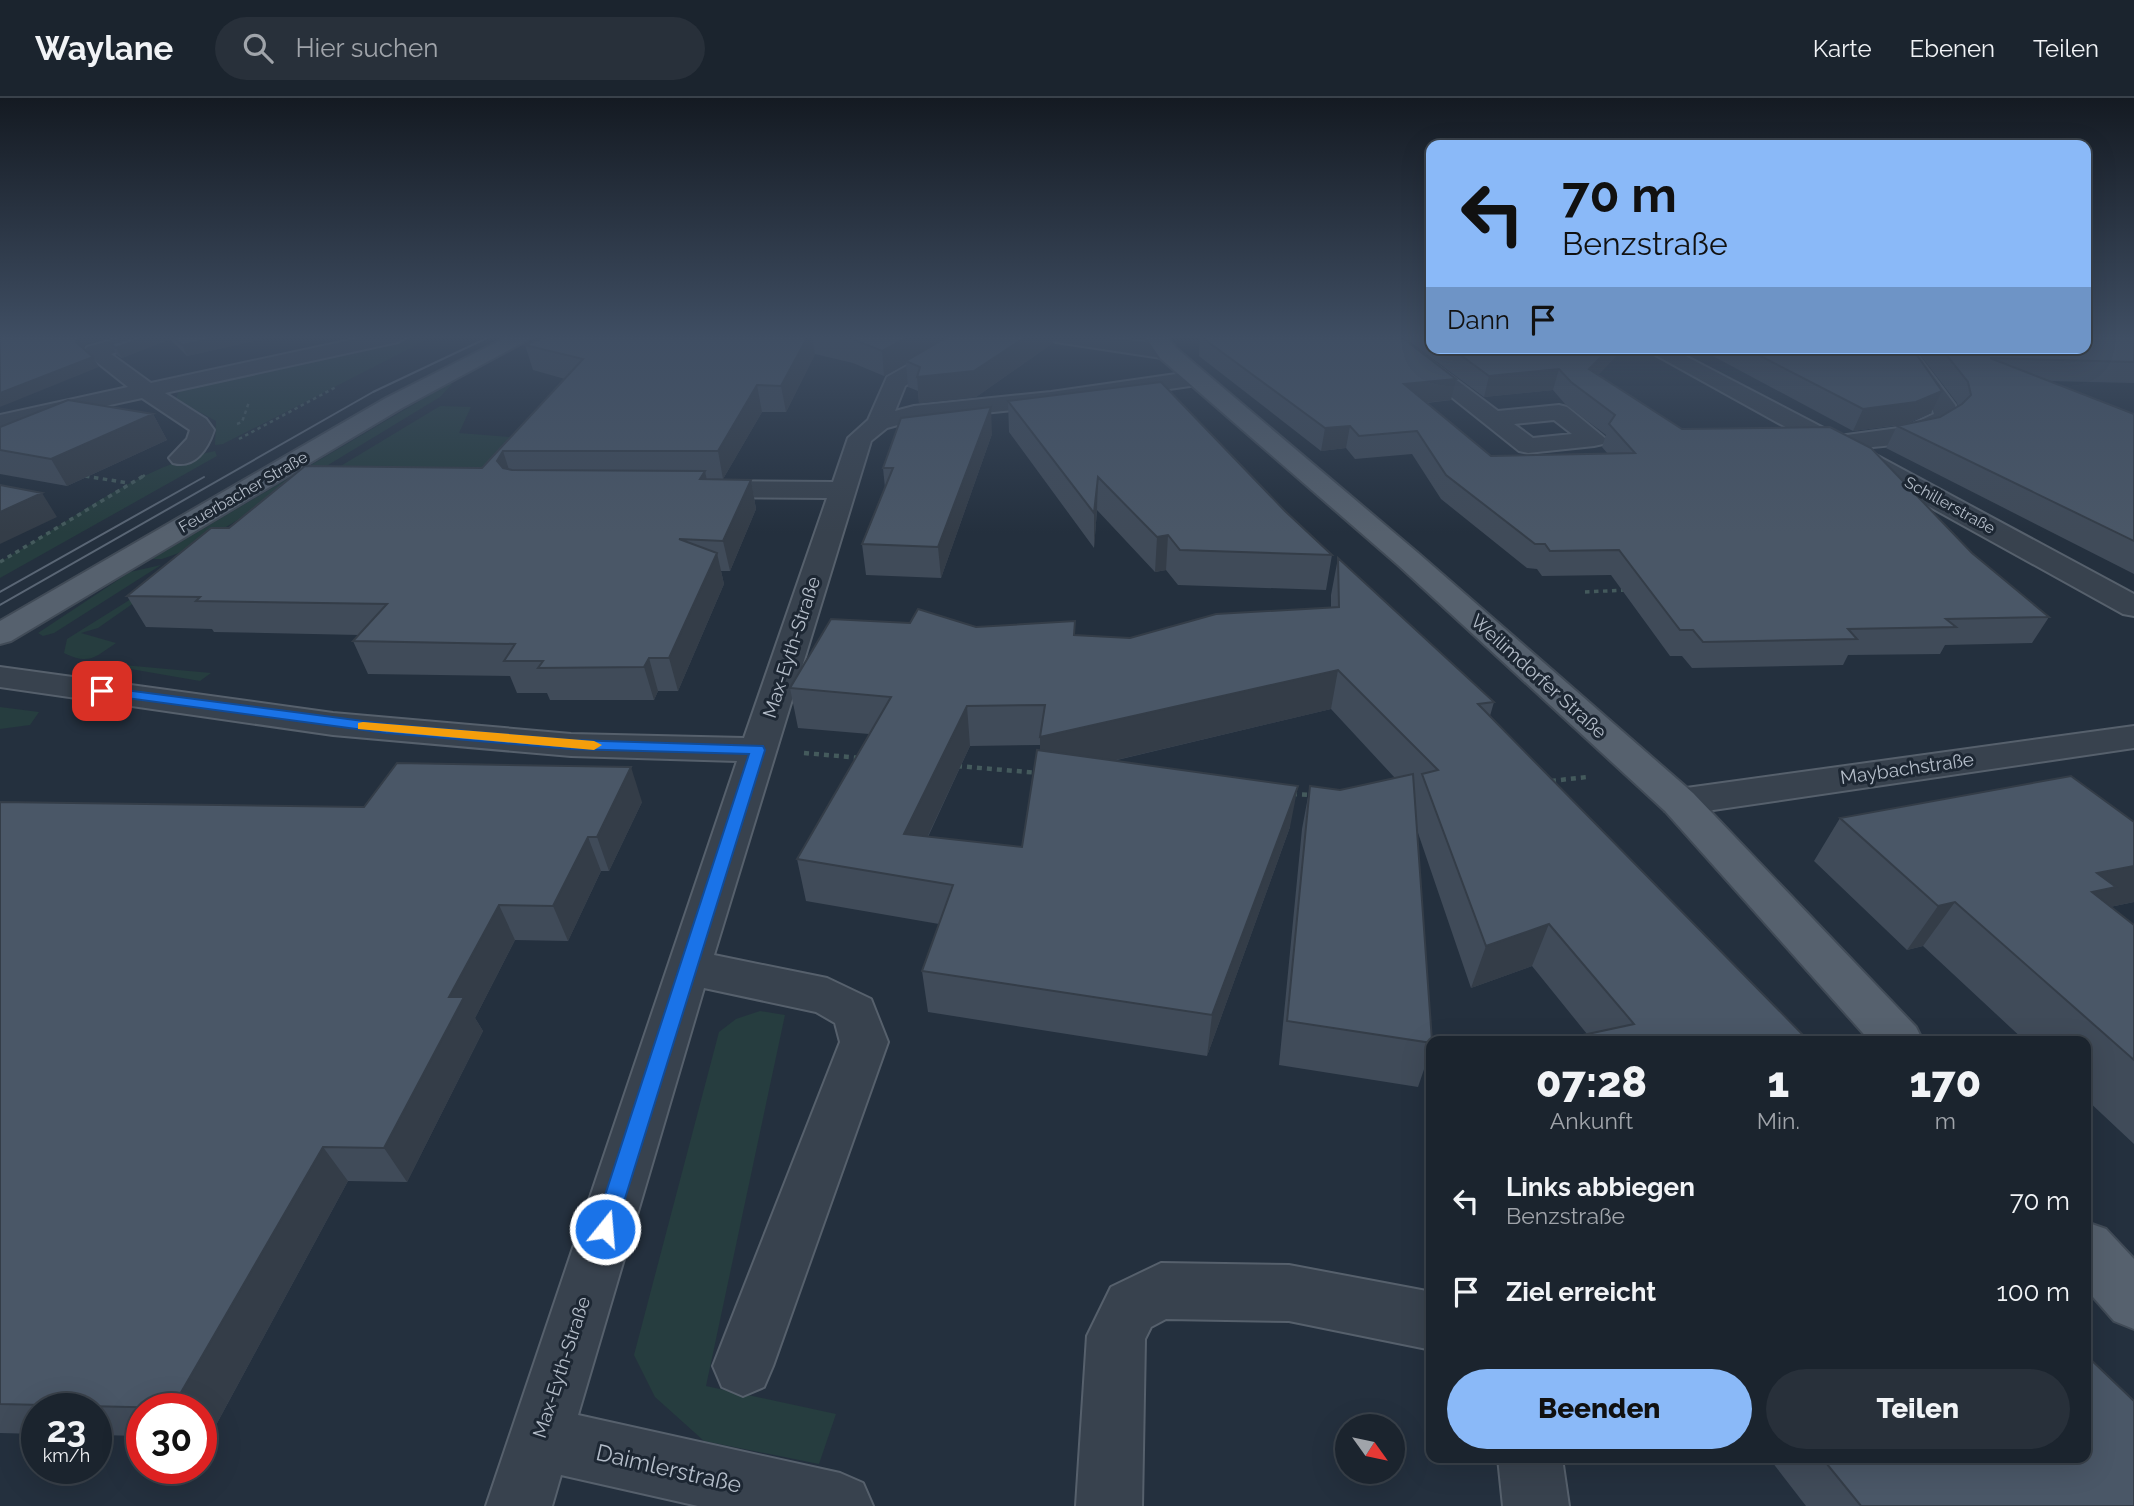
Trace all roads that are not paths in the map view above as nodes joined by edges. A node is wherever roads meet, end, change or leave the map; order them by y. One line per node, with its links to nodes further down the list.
1 (87, 402): 11 (street)
2 (158, 402): 14 (street)
3 (397, 402): 18 (main road, Feuerbacher Straße)
4 (887, 402): 12 (street)
5 (1025, 402): 12 (street)
6 (1226, 402): 22 (main road, Weilimdorfer Straße)
7 (1470, 402): 10 (street)
8 (1754, 402): 13 (street, Schillerstraße)
9 (1941, 402): 13 (street)
10 (1493, 419)
11 (0, 422)
12 (879, 423): 16 (street, Max-Eyth-Straße)
13 (1833, 444): 17 (street, Schillerstraße)
14 (183, 458)
15 (675, 489): 16 (street)
16 (842, 490): 21 (street, Max-Eyth-Straße)
17 (2134, 607)
18 (0, 634)
19 (0, 677): 21 (street)
20 (2134, 737): 22 (street, Maybachstraße)
21 (758, 750): 23 (street, Max-Eyth-Straße)
22 (1679, 802): 24 (main road, Weilimdorfer Straße)
23 (688, 967): 28 (street); 29 (street, Max-Eyth-Straße)
24 (1894, 1036)
25 (2091, 1254): 26 (main road)
26 (2134, 1301)
27 (1426, 1320): 33 (street)
28 (743, 1366)
29 (539, 1438): 31 (street, Max-Eyth-Straße); 32 (street, Daimlerstraße)
30 (1531, 1463): 34 (street)
31 (519, 1506)
32 (841, 1506)
33 (1109, 1506)
34 (1535, 1506)

